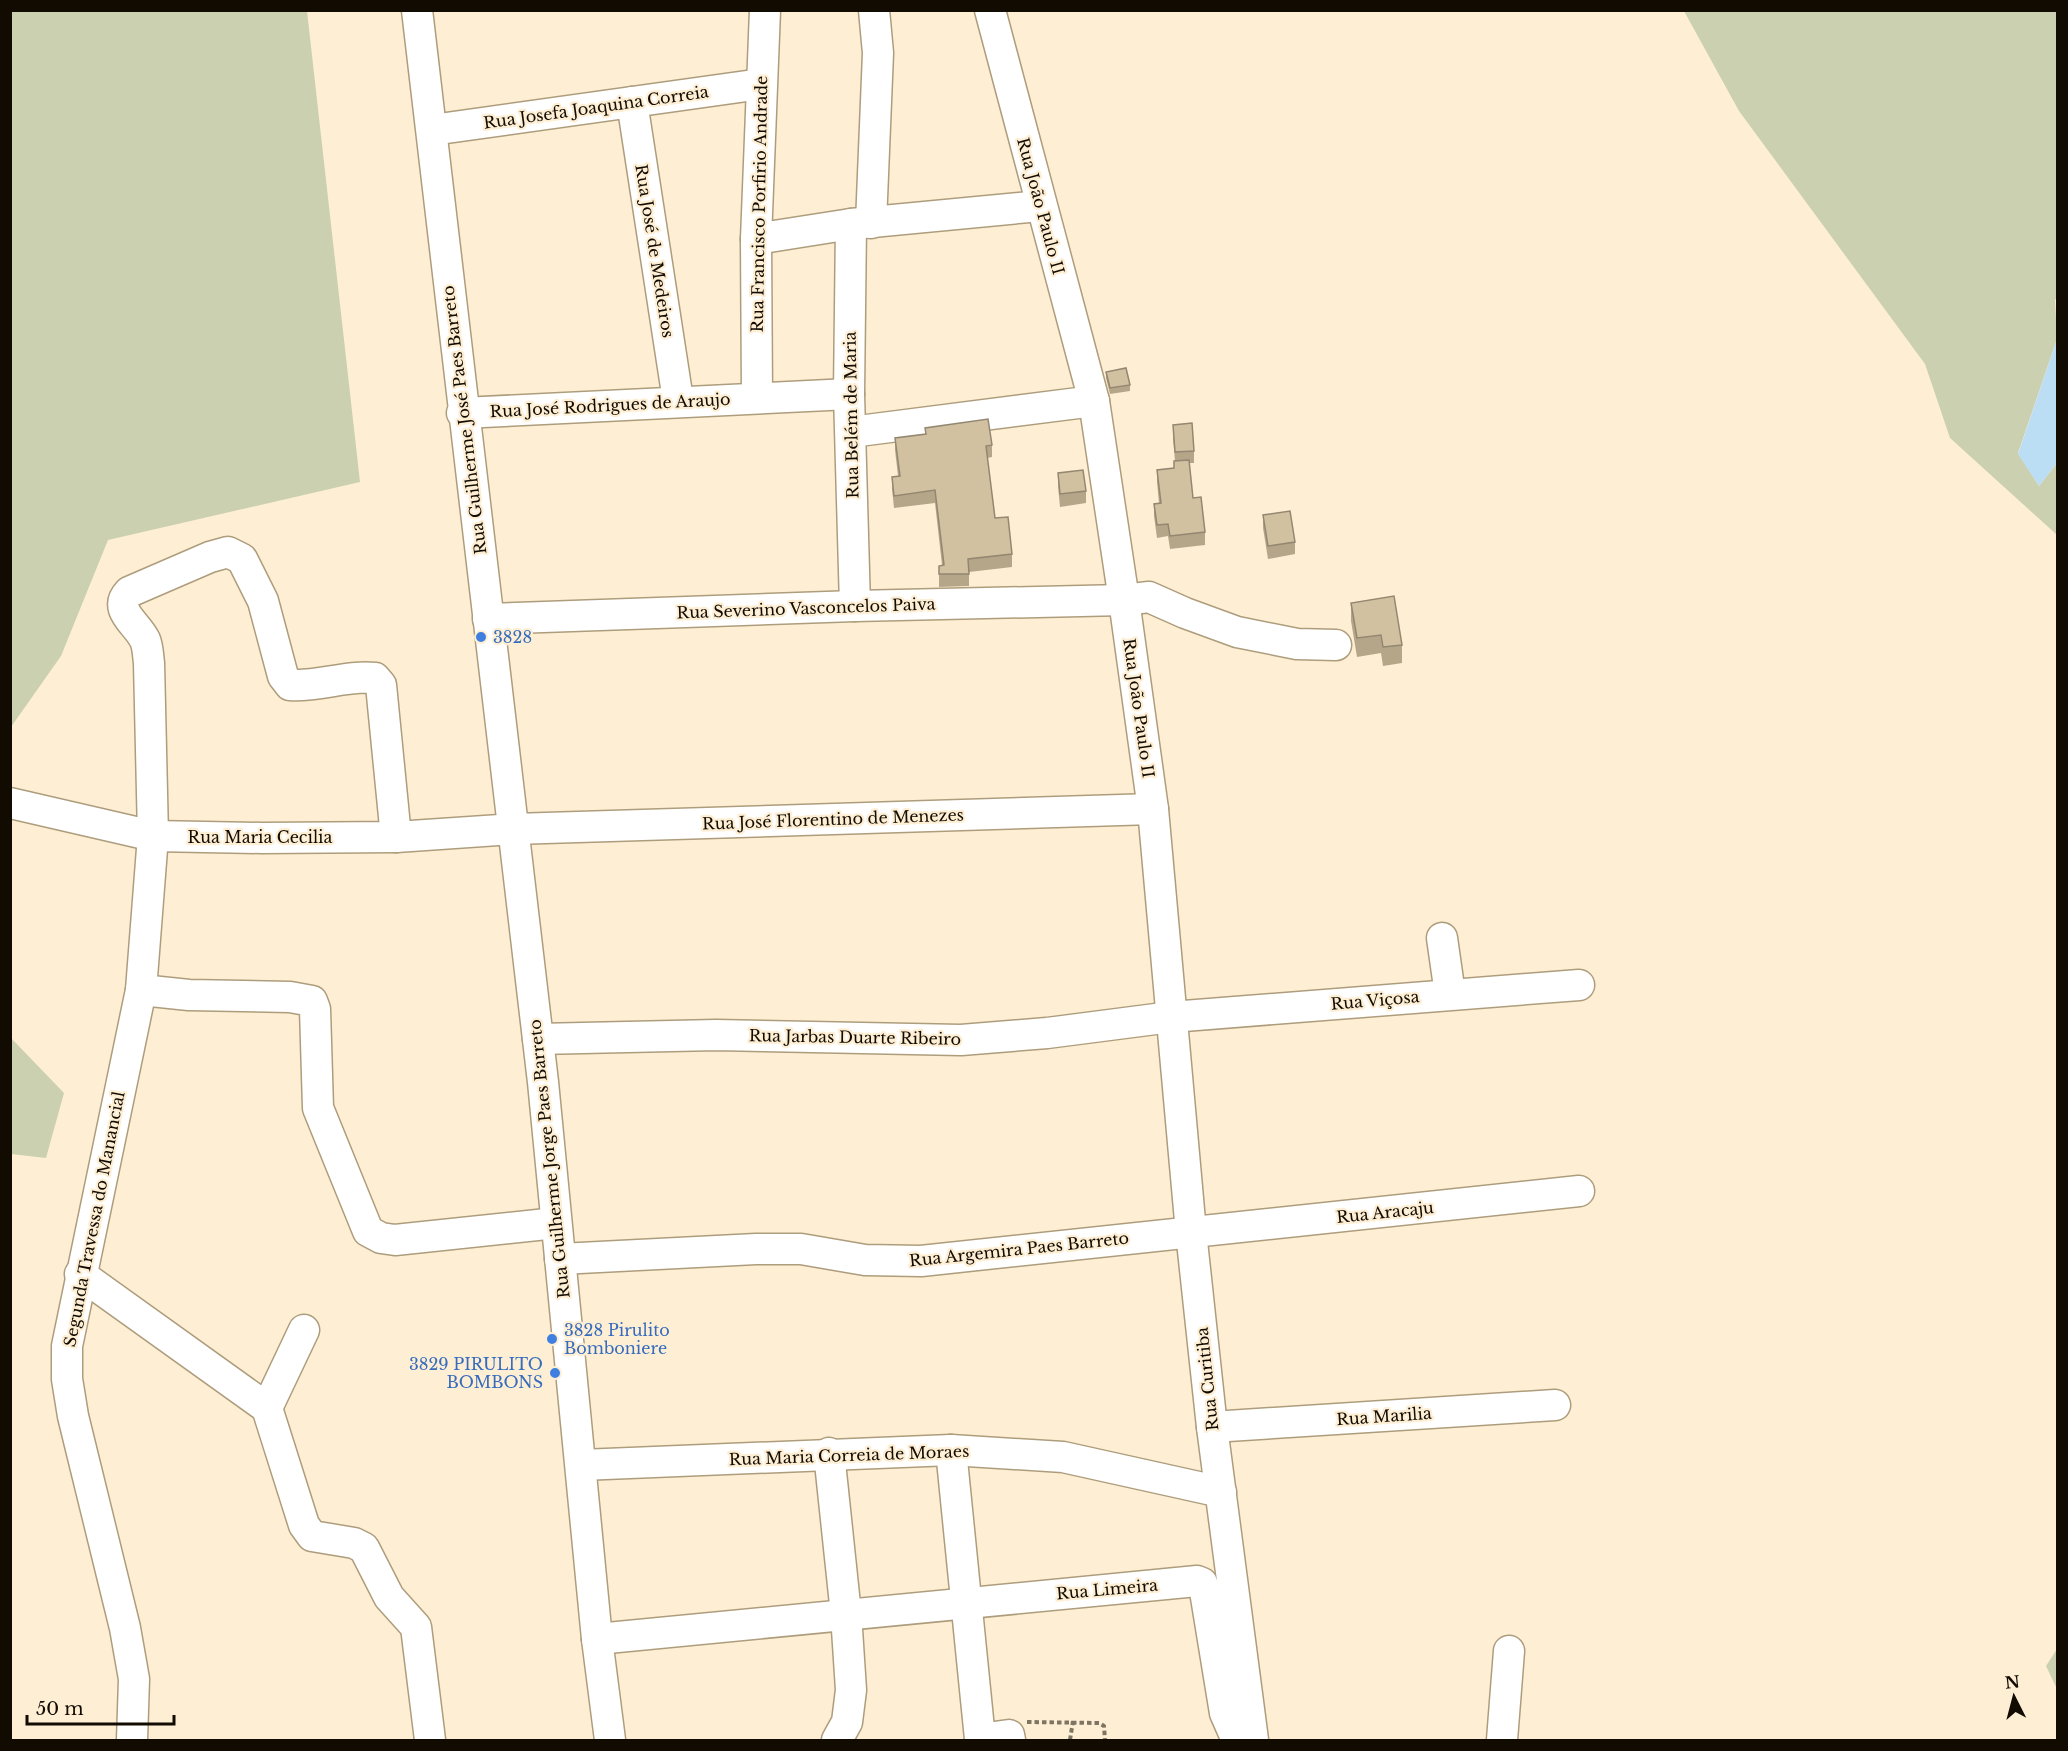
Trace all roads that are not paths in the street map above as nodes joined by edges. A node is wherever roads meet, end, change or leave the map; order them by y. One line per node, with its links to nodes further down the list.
1 (417, 10): 7 (street, Rua Guilherme José Paes Barreto)
2 (765, 10): 5 (street, Rua Francisco Porfirio Andrade)
3 (874, 10): 9 (street, Rua Belém de Maria)
4 (990, 10): 8 (street, Rua João Paulo II)
5 (761, 84): 6 (street, Rua Josefa Joaquina Correia); 10 (street, Rua Francisco Porfirio Andrade)
6 (632, 102): 7 (street, Rua Josefa Joaquina Correia); 13 (street, Rua José de Medeiros)
7 (432, 130): 15 (street, Rua Guilherme José Paes Barreto)
8 (1040, 206): 9 (street); 14 (street, Rua João Paulo II)
9 (861, 223): 10 (street); 11 (street, Rua Belém de Maria)
10 (756, 239): 12 (street, Rua Francisco Porfirio Andrade)
11 (849, 394): 12 (street, Rua José Rodrigues de Araujo); 16 (street, Rua Belém de Maria)
12 (758, 397): 13 (street, Rua José Rodrigues de Araujo)
13 (678, 400): 15 (street, Rua José Rodrigues de Araujo)
14 (1094, 401): 16 (street); 17 (street, Rua João Paulo II)
15 (462, 413): 19 (street, Rua Guilherme José Paes Barreto)
16 (851, 432): 18 (street, Rua Belém de Maria)
17 (1125, 600): 18 (street, Rua Severino Vasconcelos Paiva); 20 (street, Rua Severino Vasconcelos Paiva); 22 (street, Rua João Paulo II)
18 (855, 606): 19 (street, Rua Severino Vasconcelos Paiva)
19 (488, 619): 23 (street, Rua Guilherme José Paes Barreto)
20 (1336, 645)
21 (10, 803): 24 (street, Rua Maria Cecilia)
22 (1153, 809): 23 (street, Rua José Florentino de Menezes); 30 (street, Rua João Paulo II)
23 (513, 829): 25 (street, Rua Maria Cecilia); 31 (street, Rua Guilherme Jorge Paes Barreto)
24 (153, 836): 25 (street, Rua Maria Cecilia); 25 (street, Segunda Travessa do Manancial); 28 (street, Segunda Travessa do Manancial)
25 (396, 837)
26 (1442, 938): 29 (street)
27 (1579, 985): 29 (street, Rua Viçosa)
28 (141, 990): 33 (street); 36 (street, Segunda Travessa do Manancial)
29 (1450, 994): 30 (street, Rua Viçosa)
30 (1171, 1017): 31 (street, Rua Jarbas Duarte Ribeiro); 34 (street, Rua Curitiba)
31 (538, 1039): 33 (street, Rua Guilherme Jorge Paes Barreto)
32 (1579, 1191): 34 (street, Rua Aracaju)
33 (556, 1223): 35 (street, Rua Guilherme Jorge Paes Barreto)
34 (1191, 1232): 35 (street, Rua Argemira Paes Barreto); 40 (street, Rua Curitiba)
35 (560, 1259): 43 (street, Rua Guilherme Jorge Paes Barreto)
36 (80, 1274): 39 (street); 50 (street, Segunda Travessa do Manancial)
37 (304, 1330): 39 (street)
38 (1555, 1406): 40 (street, Rua Marilia)
39 (267, 1408): 51 (street)
40 (1212, 1426): 44 (street, Rua Curitiba)
41 (951, 1450): 42 (street, Rua Maria Correia de Moraes); 44 (street, Rua Maria Correia de Moraes); 45 (street)
42 (829, 1453): 43 (street, Rua Maria Correia de Moraes); 46 (street)
43 (581, 1465): 47 (street, Rua Guilherme Jorge Paes Barreto)
44 (1221, 1492): 55 (street, Rua Curitiba)
45 (967, 1602): 46 (street, Rua Limeira); 49 (street); 54 (street, Rua Limeira)
46 (846, 1614): 47 (street, Rua Limeira); 53 (street)
47 (597, 1639): 52 (street, Rua Guilherme Jorge Paes Barreto)
48 (1509, 1651): 56 (street)
49 (990, 1739)
50 (132, 1740)
51 (430, 1740)
52 (610, 1740)
53 (837, 1740)
54 (1243, 1740)
55 (1253, 1740)
56 (1502, 1740)

